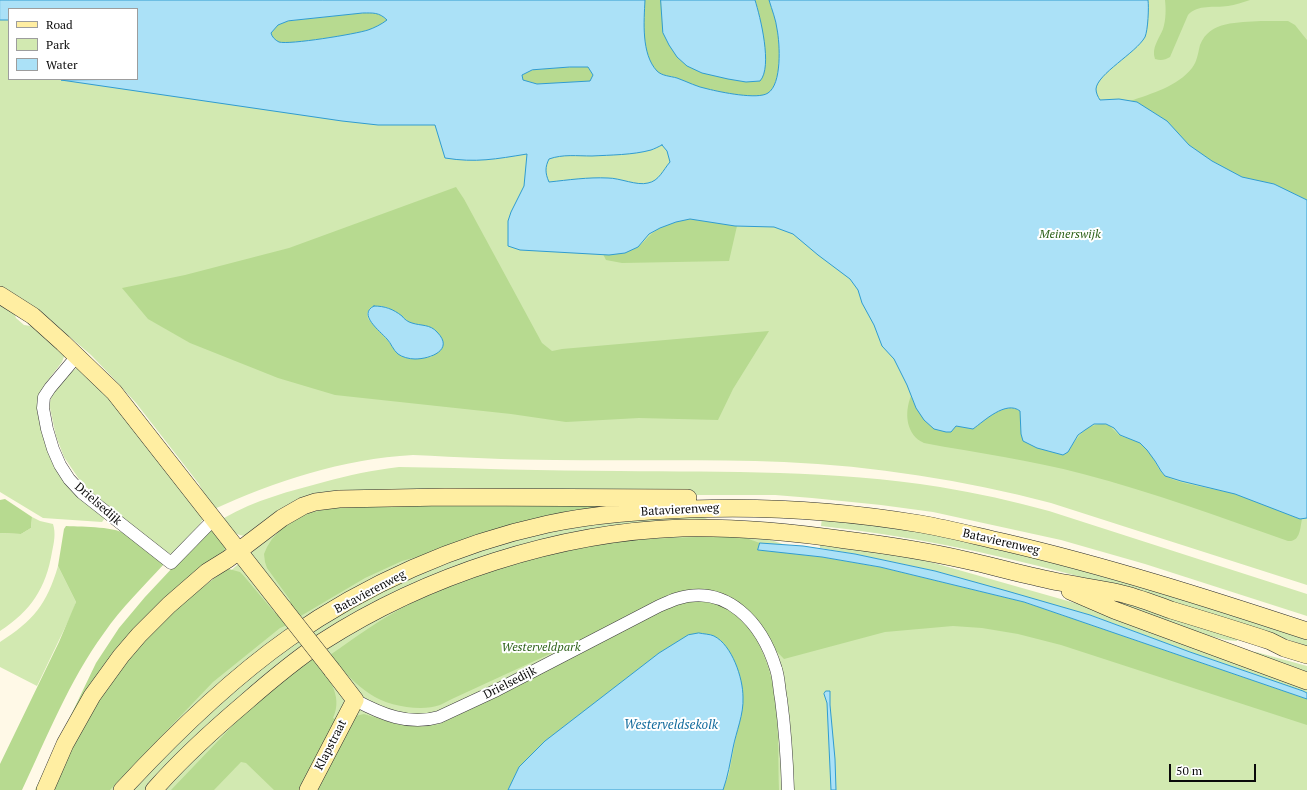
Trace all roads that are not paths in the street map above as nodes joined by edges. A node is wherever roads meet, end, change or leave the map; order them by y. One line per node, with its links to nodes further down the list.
1 (0, 295): 2 (main road, Drielsedijk)
2 (77, 356): 4 (main road, Drielsedijk); 4 (street, Drielsedijk)
3 (735, 508): 5 (main road); 7 (main road, Batavierenweg); 12 (main road, Batavierenweg)
4 (213, 520): 5 (main road, Drielsedijk)
5 (238, 550): 10 (main road, Drielsedijk, bridge); 11 (main road)
6 (1040, 578): 8 (main road, Batavierenweg); 9 (main road, Batavierenweg); 13 (main road, Batavierenweg)
7 (1307, 631)
8 (1307, 655)
9 (1307, 681)
10 (355, 700): 14 (main road, Klapstraat); 15 (street, Drielsedijk)
11 (45, 790)
12 (122, 790)
13 (154, 790)
14 (308, 790)
15 (788, 790)

